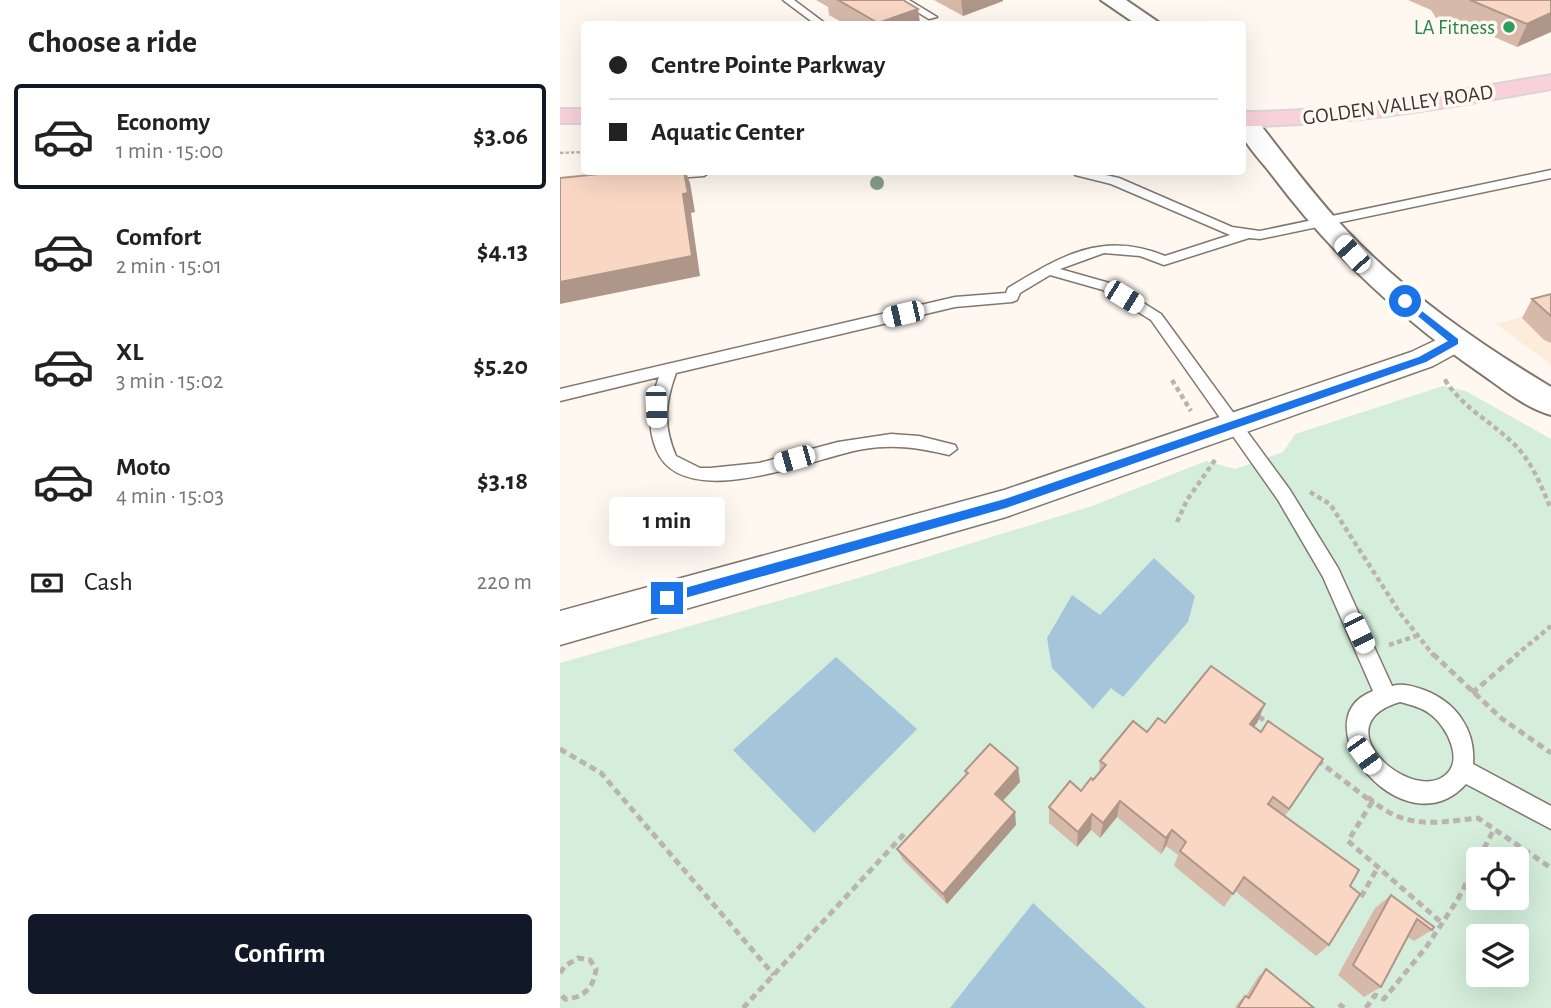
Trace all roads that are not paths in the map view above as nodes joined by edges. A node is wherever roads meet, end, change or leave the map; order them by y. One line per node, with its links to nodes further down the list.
1 (788, 0): 5 (lane)
2 (902, 0): 4 (lane)
3 (1111, 0): 6 (street)
4 (932, 17)
5 (817, 21)
6 (1145, 21)
7 (1551, 82): 10 (main road, GOLDEN VALLEY ROAD)
8 (560, 116): 9 (main road)
9 (581, 116)
10 (1246, 119)
11 (1246, 123): 18 (street)
12 (560, 137): 13 (main road)
13 (581, 137)
14 (1551, 174): 18 (lane)
15 (672, 175): 17 (lane)
16 (1091, 175): 19 (lane)
17 (650, 177)
18 (1325, 223): 19 (lane); 21 (street)
19 (1247, 234): 20 (lane)
20 (1048, 270): 22 (lane); 25 (lane)
21 (1455, 341): 24 (street); 25 (street)
22 (670, 369): 23 (lane); 26 (lane)
23 (560, 395)
24 (1551, 403)
25 (1234, 423): 27 (street); 28 (lane)
26 (949, 449)
27 (560, 628)
28 (1385, 694): 29 (lane); 29 (lane)
29 (1462, 770): 30 (lane)
30 (1551, 818)

